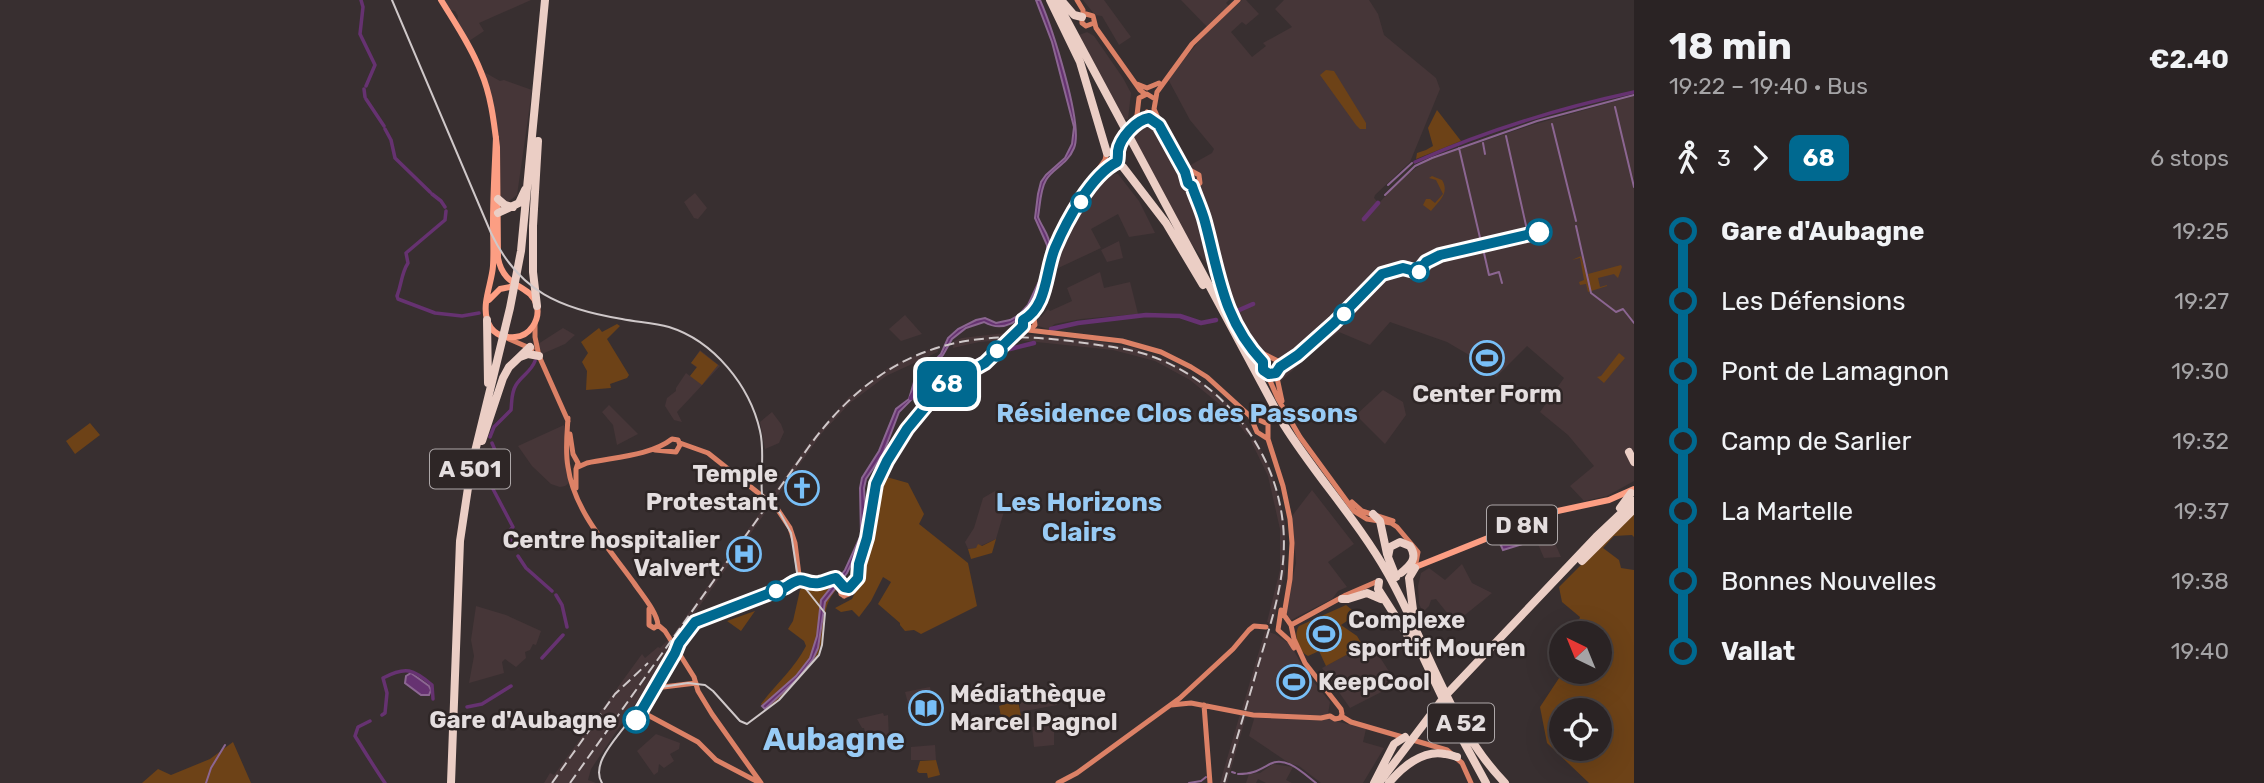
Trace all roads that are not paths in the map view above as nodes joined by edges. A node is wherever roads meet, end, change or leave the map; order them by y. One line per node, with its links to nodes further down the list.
1 (441, 0): 19 (main road)
2 (547, 0): 15 (highway, A 501); 18 (highway, A 501)
3 (1050, 0): 20 (highway); 30 (highway, A 52)
4 (1062, 0): 7 (highway); 75 (highway, A 52)
5 (1078, 0): 7 (main road)
6 (1235, 0): 10 (main road); 11 (main road)
7 (1084, 15): 8 (main road); 8 (main road)
8 (1091, 24): 9 (main road); 11 (main road)
9 (1134, 81): 10 (main road); 11 (main road)
10 (1159, 83): 11 (main road)
11 (1147, 96): 12 (main road); 13 (main road)
12 (1138, 108): 14 (main road); 17 (main road)
13 (1154, 109): 14 (main road); 21 (main road)
14 (1146, 112): 16 (main road); 17 (main road)
15 (535, 118): 24 (highway); 28 (highway, A 501)
16 (1159, 125): 17 (main road); 21 (main road)
17 (1131, 127): 20 (main road)
18 (538, 134): 28 (highway, A 501); 31 (highway)
19 (496, 137): 23 (main road); 26 (main road)
20 (1111, 158): 30 (highway); 33 (main road)
21 (1189, 175): 22 (main road); 22 (main road)
22 (1194, 186): 42 (main road)
23 (498, 199): 24 (highway); 25 (main road)
24 (513, 207): 25 (highway)
25 (498, 214): 26 (main road)
26 (495, 234): 27 (main road)
27 (495, 250): 29 (main road); 32 (main road)
28 (519, 275): 29 (main road); 31 (main road); 47 (highway, A 501); 49 (highway, A 501)
29 (507, 284): 32 (main road)
30 (1205, 289): 75 (highway, A 52)
31 (535, 300): 35 (main road)
32 (487, 303): 34 (main road)
33 (1033, 312): 36 (main road); 36 (main road)
34 (487, 320): 38 (main road); 47 (highway)
35 (535, 323): 37 (main road); 38 (main road)
36 (1030, 326): 46 (main road); 66 (main road)
37 (535, 337): 39 (main road); 40 (main road)
38 (515, 339): 39 (main road)
39 (530, 347): 40 (main road); 41 (highway)
40 (539, 356): 41 (highway); 54 (main road)
41 (518, 358): 49 (highway)
42 (1265, 359): 43 (main road); 44 (main road)
43 (1276, 373): 44 (main road); 45 (main road)
44 (1267, 374): 45 (main road)
45 (1284, 408): 55 (main road)
46 (1258, 424): 48 (main road); 48 (main road)
47 (480, 430): 81 (highway, A 501)
48 (1265, 433): 59 (main road)
49 (480, 447): 81 (highway, A 501)
50 (679, 447): 51 (main road); 51 (main road); 57 (main road)
51 (668, 448): 54 (main road)
52 (1629, 452): 53 (highway)
53 (1634, 461)
54 (574, 465): 74 (main road)
55 (1327, 474): 60 (main road); 61 (main road)
56 (1633, 492): 63 (main road, D 8N); 80 (highway)
57 (766, 499): 66 (main road); 66 (main road)
58 (1634, 509): 80 (highway)
59 (1288, 512): 71 (main road); 72 (main road)
60 (1373, 514): 61 (highway); 63 (main road)
61 (1380, 521): 62 (highway); 63 (main road)
62 (1388, 557): 65 (highway); 70 (highway)
63 (1425, 559): 64 (main road, D 8N)
64 (1415, 568): 65 (main road, D 8N); 70 (highway)
65 (1401, 573): 67 (main road, D 8N)
66 (799, 580): 74 (main road)
67 (1379, 582): 68 (main road, D 8N); 69 (highway)
68 (1342, 598): 69 (highway); 71 (main road, D 8N)
69 (1386, 604): 75 (highway)
70 (1413, 610): 75 (highway)
71 (1291, 626): 72 (main road); 73 (main road); 85 (main road)
72 (1279, 627): 73 (main road); 82 (main road)
73 (1285, 636): 85 (main road)
74 (673, 643): 76 (main road); 79 (main road)
75 (1427, 658): 101 (highway, A 52); 102 (highway, A 52)
76 (689, 671): 77 (main road); 78 (main road)
77 (696, 683): 78 (main road); 93 (main road)
78 (688, 684): 79 (main road)
79 (655, 688): 93 (main road)
80 (1454, 689): 89 (highway)
81 (457, 692): 94 (highway, A 501)
82 (1181, 698): 83 (main road); 83 (main road); 96 (main road)
83 (1189, 702): 84 (main road)
84 (1204, 705): 86 (main road); 97 (main road)
85 (1335, 708): 86 (main road); 87 (main road)
86 (1330, 716): 87 (main road)
87 (1341, 716): 88 (main road)
88 (1390, 733): 89 (main road); 90 (highway)
89 (1408, 742): 90 (highway); 91 (main road); 98 (highway); 99 (highway)
90 (1394, 744): 98 (highway)
91 (1436, 750): 92 (highway); 99 (highway)
92 (1457, 757): 100 (main road)
93 (750, 774): 95 (main road)
94 (453, 783)
95 (760, 783)
96 (1058, 783)
97 (1210, 783)
98 (1377, 783)
99 (1387, 783)
100 (1471, 783)
101 (1486, 783)
102 (1505, 783)

